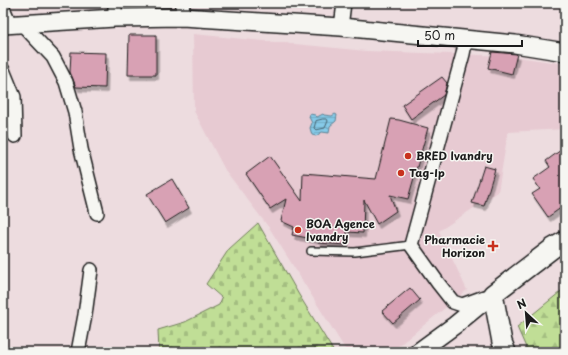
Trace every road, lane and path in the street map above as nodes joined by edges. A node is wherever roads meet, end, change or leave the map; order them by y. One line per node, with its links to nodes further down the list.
1 (344, 3): 6 (street)
2 (3, 8): 5 (street)
3 (182, 10): 4 (street); 6 (street)
4 (115, 11): 5 (street)
5 (11, 24): 11 (street)
6 (341, 27): 7 (street)
7 (466, 39): 8 (street); 13 (street)
8 (565, 52)
9 (3, 70): 10 (street)
10 (15, 136)
11 (97, 213)
12 (565, 241): 16 (main road)
13 (411, 245): 14 (lane); 16 (street)
14 (311, 251)
15 (91, 270): 17 (street)
16 (493, 294): 18 (street); 19 (main road)
17 (78, 352)
18 (418, 352)
19 (506, 352)

